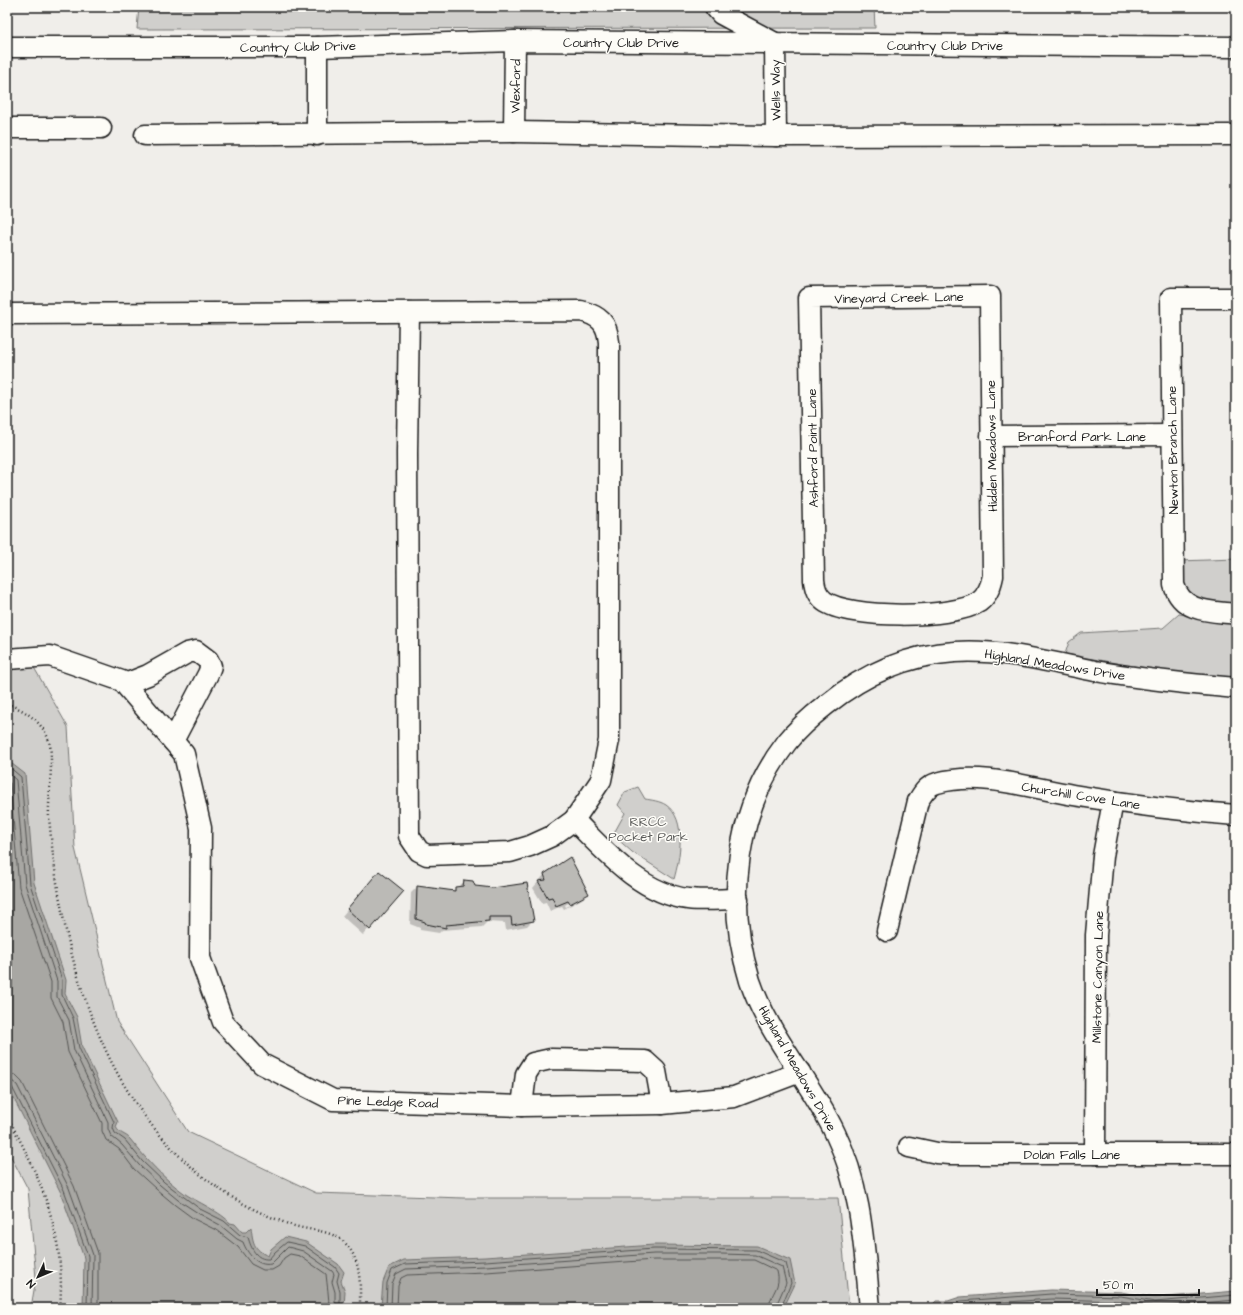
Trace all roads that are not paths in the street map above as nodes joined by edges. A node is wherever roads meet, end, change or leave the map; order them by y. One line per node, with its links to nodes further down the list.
1 (718, 10): 3 (street); 4 (street)
2 (515, 41): 3 (street, Country Club Drive); 6 (street, Country Club Drive); 10 (street, Wexford)
3 (709, 43): 4 (street, Country Club Drive)
4 (775, 43): 7 (street, Country Club Drive); 14 (street, Wells Way)
5 (7, 47): 6 (street, Country Club Drive)
6 (317, 47): 12 (street)
7 (1236, 47)
8 (7, 128): 9 (street)
9 (101, 128)
10 (514, 132): 12 (street); 14 (street)
11 (145, 135): 12 (street)
12 (317, 135)
13 (1236, 135): 14 (street)
14 (776, 136)
15 (990, 296): 16 (street, Vineyard Creek Lane); 21 (street, Hidden Meadows Lane)
16 (809, 298): 22 (street, Ashford Point Lane)
17 (1236, 298): 20 (street, Newton Branch Lane)
18 (409, 312): 19 (street); 30 (street); 30 (street)
19 (7, 314)
20 (1172, 435): 21 (street, Branford Park Lane); 23 (street, Newton Branch Lane)
21 (991, 436): 22 (street, Hidden Meadows Lane)
22 (986, 595)
23 (1236, 614)
24 (7, 659): 25 (street, Pine Ledge Road)
25 (125, 684): 27 (street, Pine Ledge Road); 27 (street)
26 (1236, 688): 31 (street, Highland Meadows Drive)
27 (173, 741): 35 (street, Pine Ledge Road)
28 (1113, 801): 29 (street, Churchill Cove Lane); 32 (street, Churchill Cove Lane); 37 (street, Millstone Canyon Lane)
29 (1236, 815)
30 (574, 820): 31 (street)
31 (738, 899): 33 (street, Highland Meadows Drive)
32 (887, 930)
33 (800, 1072): 34 (street, Pine Ledge Road); 39 (street, Highland Meadows Drive)
34 (662, 1104): 35 (street, Pine Ledge Road); 35 (street)
35 (522, 1106)
36 (910, 1147): 37 (street, Dolan Falls Lane)
37 (1095, 1154): 38 (street, Dolan Falls Lane)
38 (1236, 1154)
39 (870, 1308)

